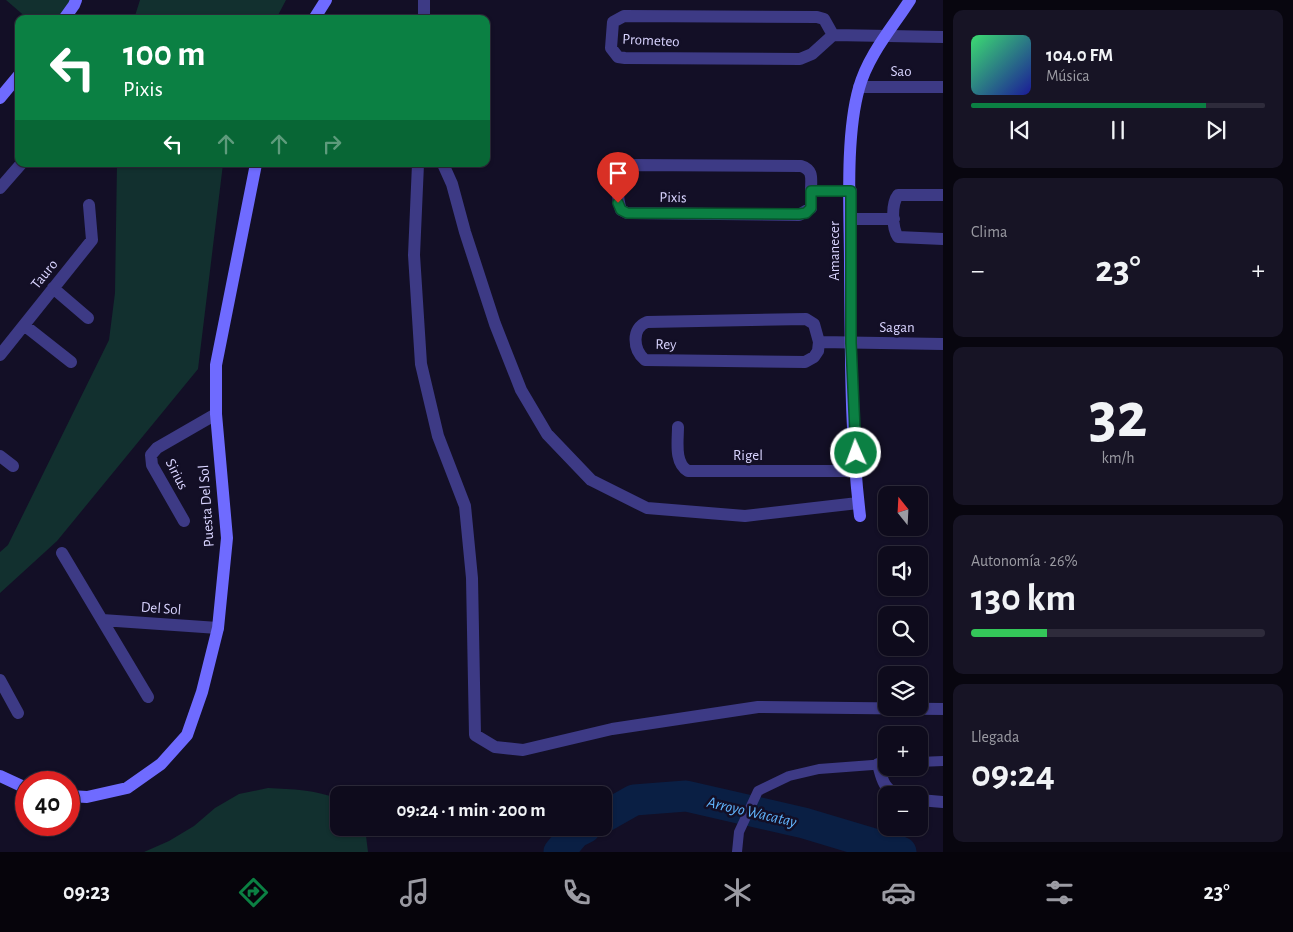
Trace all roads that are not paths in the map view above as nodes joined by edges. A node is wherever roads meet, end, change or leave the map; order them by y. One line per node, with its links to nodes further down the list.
1 (76, 0): 5 (street)
2 (326, 0): 6 (street)
3 (424, 0): 7 (street)
4 (910, 0): 9 (street, Amanecer)
5 (67, 15)
6 (317, 15)
7 (424, 15)
8 (833, 35): 8 (street, Prometeo); 9 (street)
9 (883, 37): 10 (street); 12 (street, Amanecer)
10 (943, 37)
11 (15, 80): 14 (street)
12 (859, 87): 13 (street, Sao); 21 (street, Amanecer)
13 (943, 87)
14 (0, 98)
15 (18, 167): 19 (street)
16 (255, 167): 35 (street, Puesta Del Sol)
17 (418, 167): 48 (street)
18 (444, 167): 40 (street)
19 (0, 188)
20 (811, 191): 20 (street, Pixis); 21 (street)
21 (851, 191): 24 (street, Amanecer)
22 (943, 195): 25 (street)
23 (90, 205): 27 (street, Tauro)
24 (850, 219): 25 (street); 31 (street, Amanecer)
25 (894, 219): 26 (street)
26 (943, 239)
27 (53, 288): 28 (street); 29 (street, Tauro)
28 (88, 318)
29 (24, 325): 33 (street, Tauro); 34 (street)
30 (819, 342): 30 (street, Rey); 31 (street)
31 (851, 343): 32 (street, Sagan); 39 (street, Amanecer)
32 (943, 344)
33 (0, 355)
34 (71, 362)
35 (216, 414): 42 (street, Sirius); 45 (street, Puesta Del Sol)
36 (678, 427): 39 (street, Rigel)
37 (0, 456): 38 (street)
38 (13, 466)
39 (856, 471): 40 (street, Amanecer)
40 (858, 503): 41 (street, Amanecer)
41 (860, 516)
42 (184, 521)
43 (62, 553): 44 (street)
44 (102, 620): 45 (street, Del Sol); 47 (street)
45 (218, 628): 55 (street, Puesta Del Sol)
46 (0, 680): 49 (street)
47 (148, 697)
48 (943, 709)
49 (18, 713)
50 (943, 761): 51 (lane)
51 (928, 762)
52 (878, 764): 58 (lane)
53 (0, 776): 54 (street)
54 (15, 783)
55 (80, 797)
56 (928, 801): 57 (street)
57 (943, 802)
58 (737, 852)

